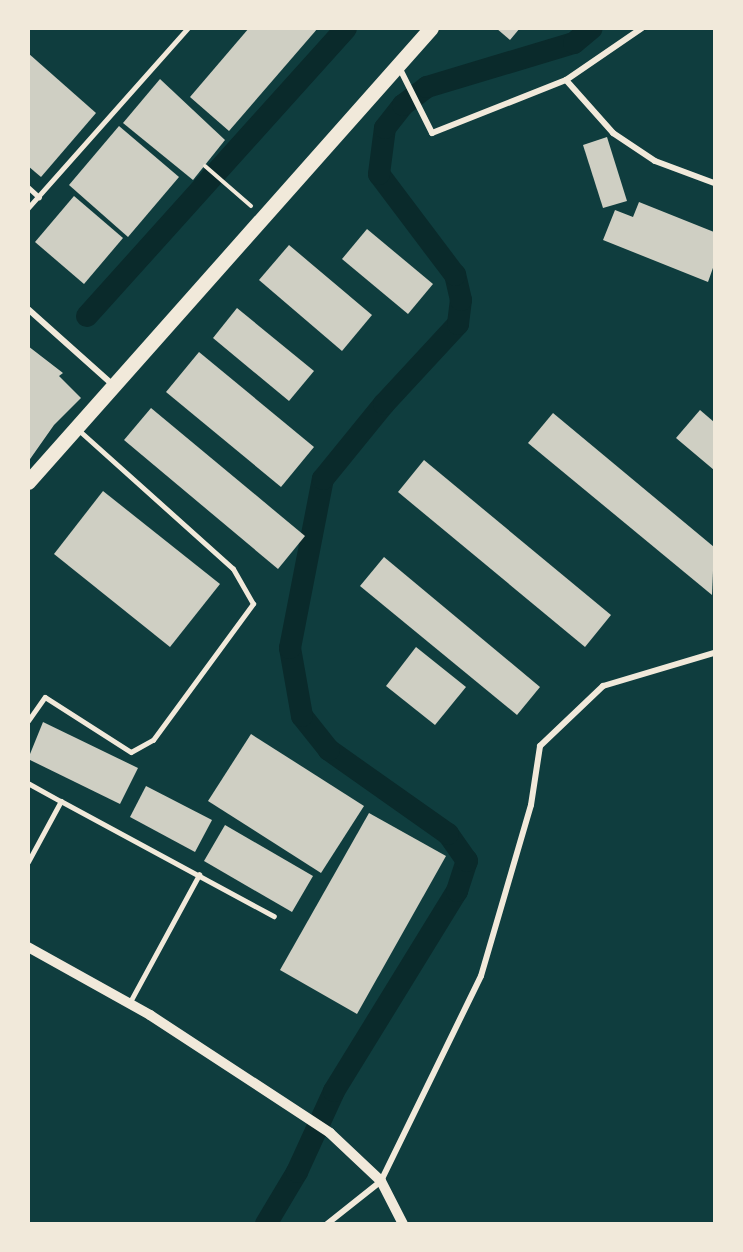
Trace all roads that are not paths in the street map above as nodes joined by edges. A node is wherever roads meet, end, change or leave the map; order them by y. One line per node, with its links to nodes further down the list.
1 (188, 28): 8 (lane)
2 (431, 28): 4 (main road)
3 (642, 28): 5 (street)
4 (400, 70): 5 (street); 11 (main road)
5 (566, 80): 6 (street)
6 (714, 183)
7 (28, 187): 8 (lane)
8 (39, 196): 9 (lane)
9 (28, 208)
10 (28, 309): 11 (street)
11 (112, 384): 12 (main road)
12 (75, 427): 13 (main road); 15 (lane)
13 (28, 482)
14 (714, 653): 23 (street)
15 (28, 720)
16 (28, 783): 17 (lane)
17 (61, 801): 18 (lane); 19 (lane)
18 (28, 862)
19 (199, 875): 20 (lane); 22 (lane)
20 (274, 916)
21 (28, 947): 22 (street)
22 (129, 1003): 23 (street)
23 (381, 1181): 24 (street); 25 (street)
24 (327, 1224)
25 (403, 1224)

